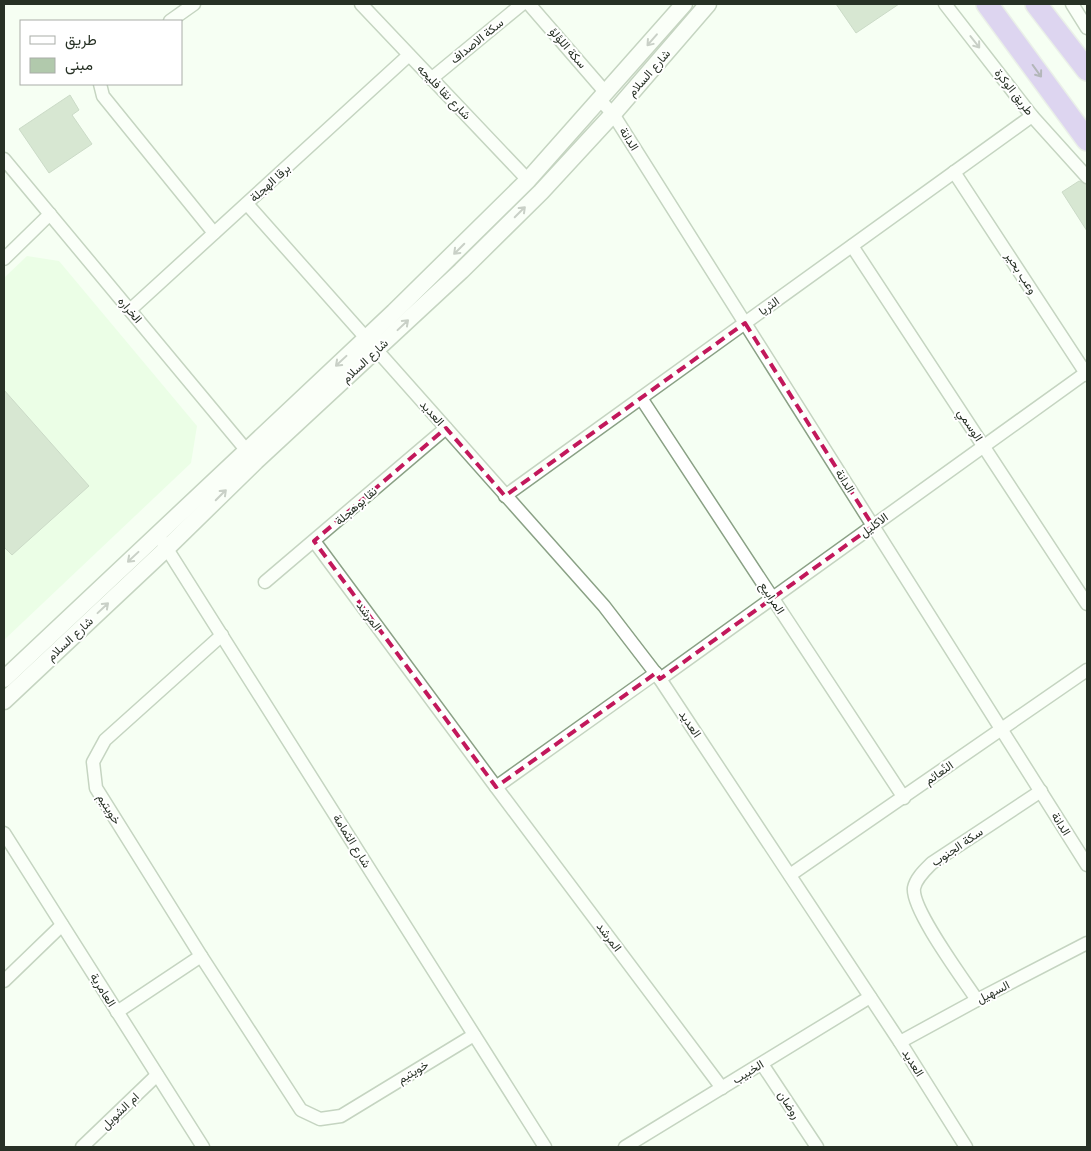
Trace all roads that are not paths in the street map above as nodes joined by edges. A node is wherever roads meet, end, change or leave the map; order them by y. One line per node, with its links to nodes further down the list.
1 (194, 4): 11 (street)
2 (361, 4): 13 (street, شارع نقا فليحه)
3 (522, 4): 15 (street, سكة الاصداف)
4 (529, 4): 17 (street, سكة اللؤلؤ)
5 (684, 4): 17 (street, شارع السلام, one-way to 17)
6 (945, 4): 19 (street, طريق الوكرة, one-way to 19)
7 (987, 4): 20 (highway, one-way to 20)
8 (1036, 4): 14 (highway)
9 (1072, 4): 12 (street)
10 (699, 7): 18 (street, شارع السلام)
11 (171, 20)
12 (1087, 28)
13 (409, 55): 15 (street, شارع نقا فليحه); 25 (street, برقا الهجلة)
14 (1087, 70)
15 (431, 79): 24 (street, شارع نقا فليحه)
16 (100, 85): 27 (street)
17 (603, 96): 18 (street, الدانة); 24 (street, شارع السلام)
18 (613, 114): 31 (street, الدانة); 32 (street, شارع السلام, one-way to 18)
19 (1032, 116): 22 (street, الثريا); 23 (street, طريق الوكرة)
20 (1087, 140)
21 (4, 159): 26 (street, الخراره)
22 (954, 172): 28 (street, الثريا); 33 (street, وعب بحير)
23 (1087, 177)
24 (528, 180): 32 (street, شارع السلام, one-way to 32)
25 (247, 204): 27 (street, برقا الهجلة); 32 (street, العديد)
26 (50, 214): 29 (street); 30 (street, الخراره)
27 (214, 234): 30 (street, برقا الهجلة)
28 (852, 246): 31 (street, الثريا); 36 (street, الوسمي)
29 (4, 259)
30 (130, 310): 37 (street, الخراره)
31 (745, 323): 34 (street, الثريا); 39 (street, الدانة)
32 (371, 344): 35 (street, العديد); 37 (street, شارع السلام)
33 (1087, 373): 36 (street, الاكليل)
34 (641, 398): 38 (street, الثريا); 44 (street, المرابيع)
35 (446, 428): 38 (street, العديد); 41 (street, نقا بوهجلة)
36 (984, 446): 39 (street, الاكليل); 45 (street, الوسمي)
37 (251, 455): 40 (street, شارع السلام); 42 (street, شارع السلام, one-way to 37)
38 (505, 496): 48 (street, العديد)
39 (873, 526): 44 (street, الاكليل); 51 (street, الدانة)
40 (158, 534): 42 (street, شارع الثمامة); 49 (street, شارع السلام, one-way to 49)
41 (314, 542): 43 (street, نقا بوهجلة); 52 (street, المرشد)
42 (167, 548): 46 (street, شارع الثمامة); 50 (street, شارع السلام, one-way to 42)
43 (265, 582)
44 (772, 598): 48 (street, الاكليل); 54 (street, المرابيع)
45 (1087, 604)
46 (222, 635): 60 (street, خويتيم); 65 (street, شارع الثمامة)
47 (1087, 670): 51 (street, النًعائم)
48 (658, 676): 52 (street); 57 (street, العديد)
49 (4, 679)
50 (4, 700)
51 (1002, 729): 53 (street, الدانة); 54 (street, النًعائم)
52 (496, 787): 69 (street, المرشد)
53 (1041, 791): 56 (street, الدانة); 63 (street, سكة الجنوب)
54 (904, 798): 57 (street, النًعائم)
55 (4, 833): 58 (street, العامرية)
56 (1087, 865)
57 (790, 875): 62 (street, العديد)
58 (62, 924): 61 (street); 64 (street, العامرية)
59 (1087, 943): 63 (street, السهيل)
60 (201, 956): 64 (street); 65 (street, خويتيم)
61 (4, 981)
62 (870, 997): 66 (street, العديد); 67 (street, الخبيب)
63 (977, 1000): 66 (street, السهيل)
64 (117, 1012): 68 (street, العامرية)
65 (474, 1035): 72 (street, شارع الثمامة)
66 (900, 1042): 75 (street, العديد)
67 (762, 1064): 69 (street, الخبيب); 74 (street, روضان)
68 (157, 1075): 70 (street, ام الشويل); 71 (street, العامرية)
69 (722, 1088): 73 (street, الخبيب)
70 (82, 1147)
71 (203, 1147)
72 (545, 1147)
73 (625, 1147)
74 (817, 1147)
75 (966, 1147)

